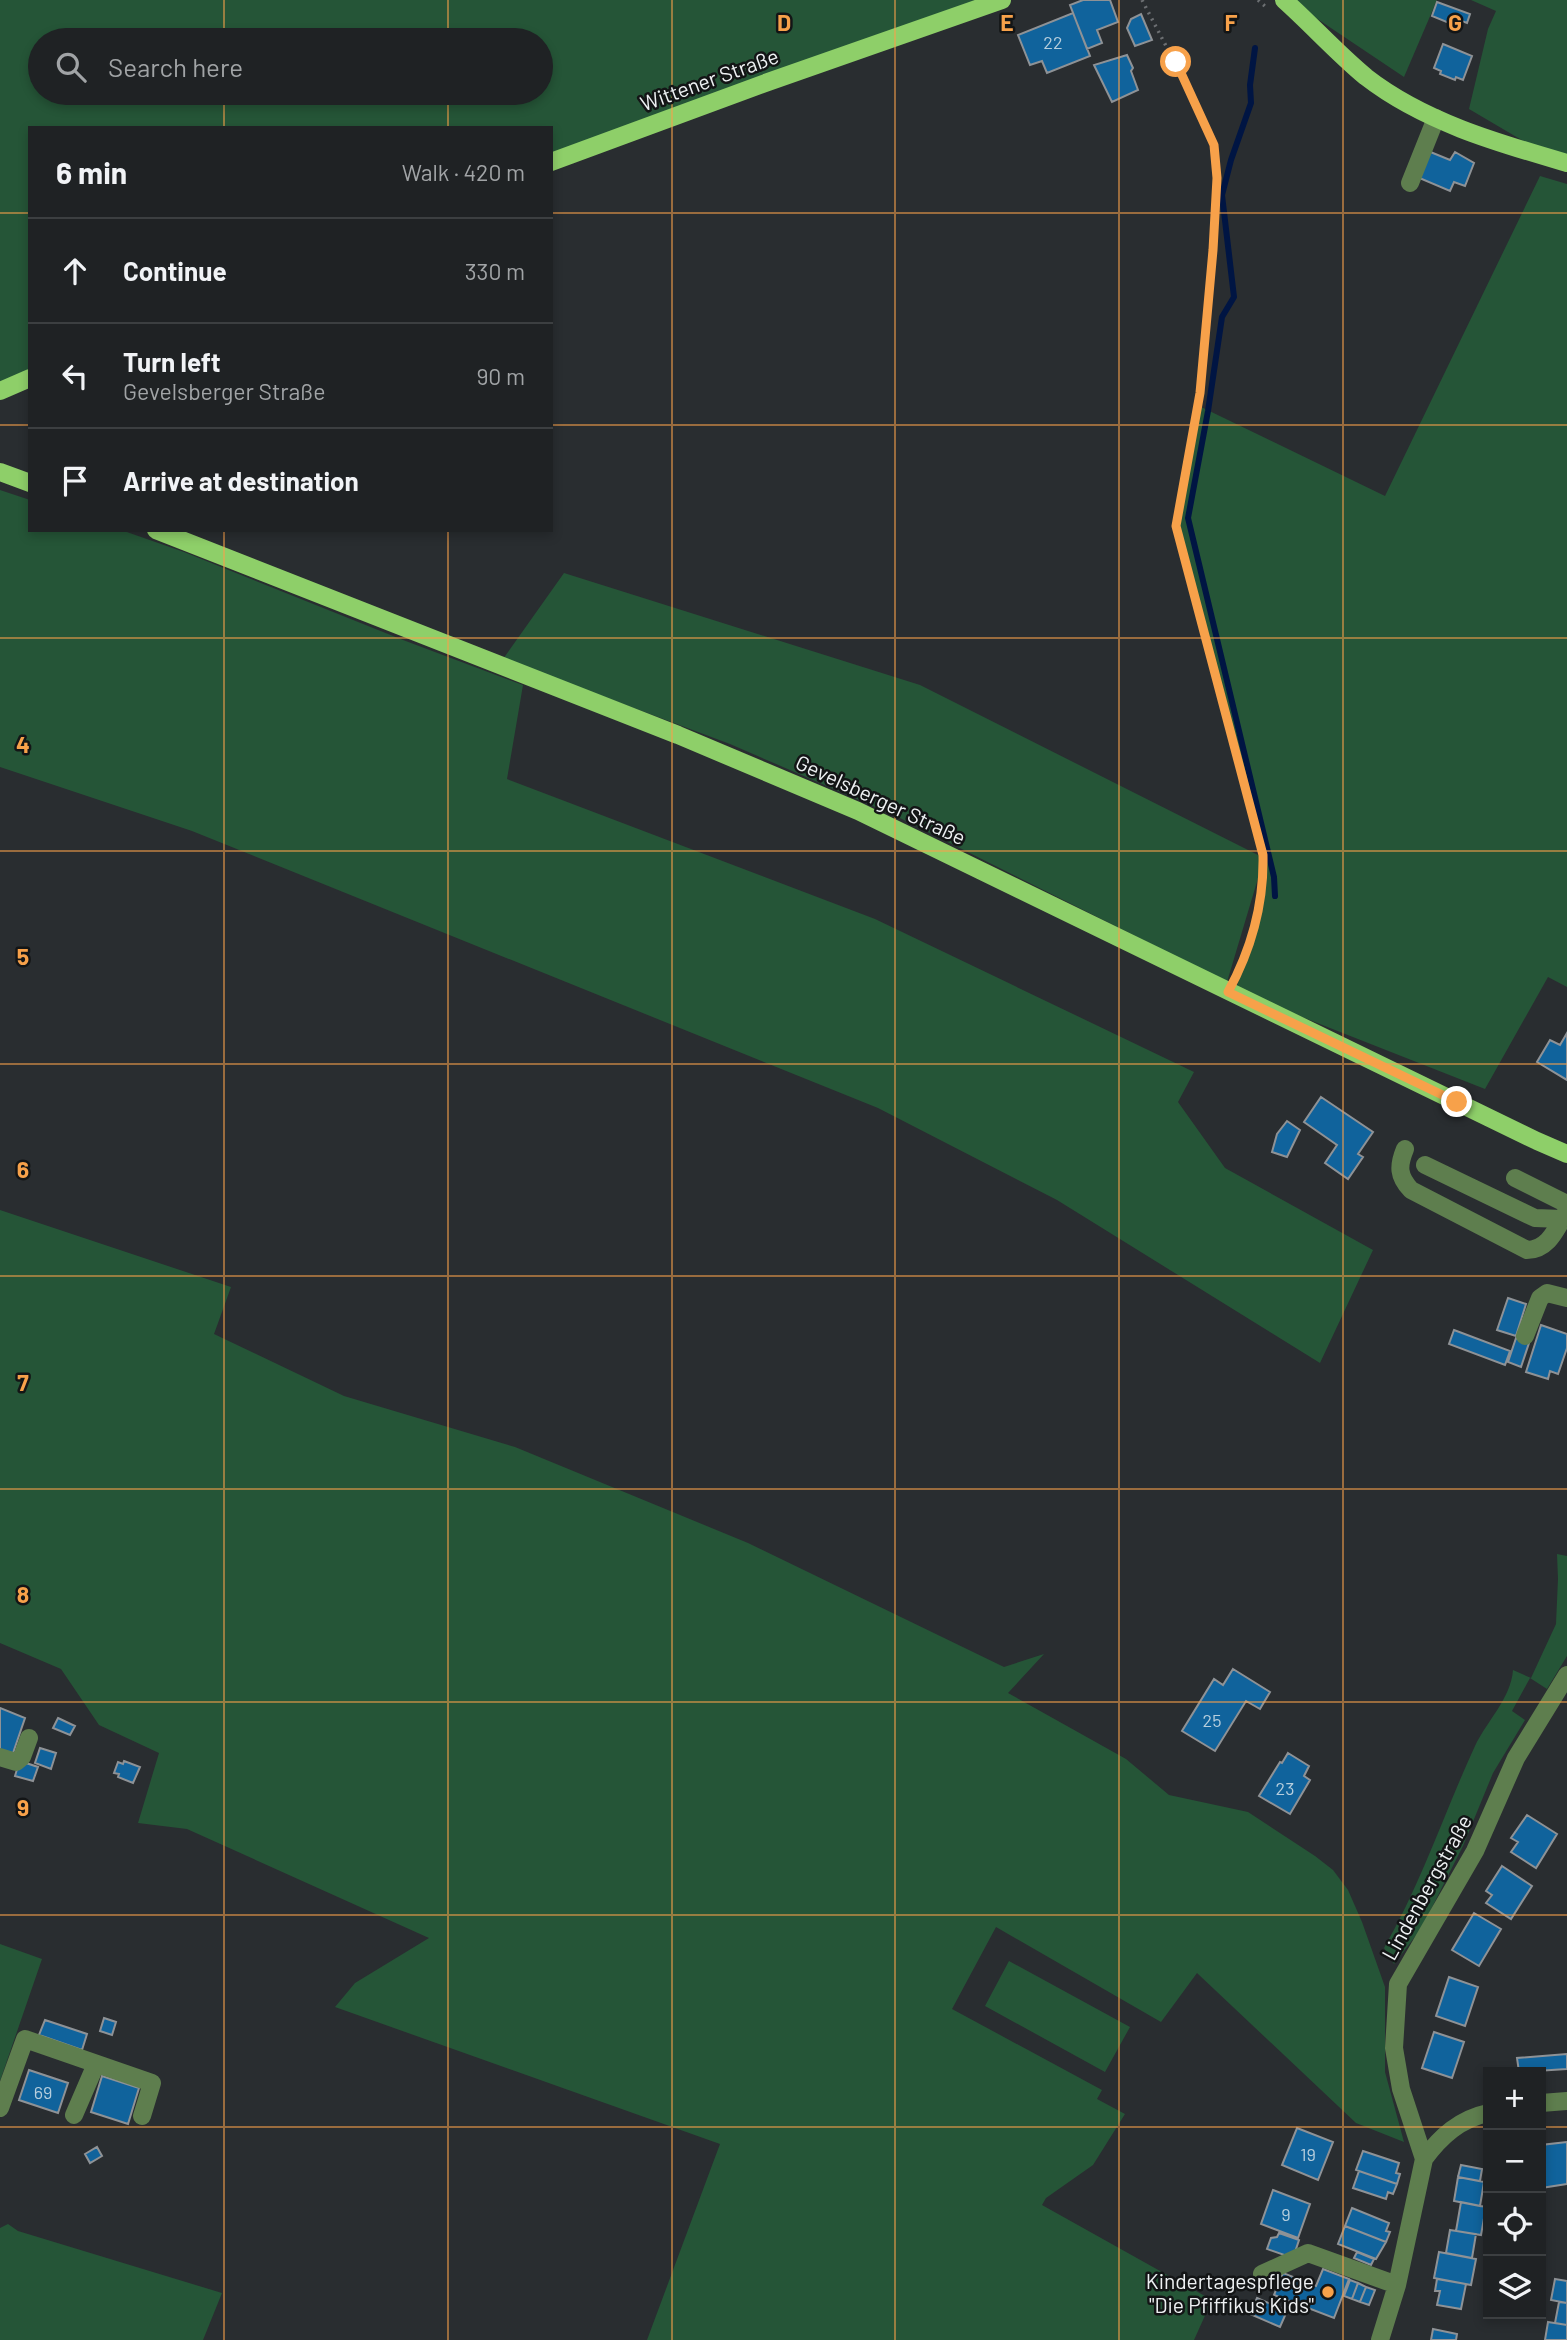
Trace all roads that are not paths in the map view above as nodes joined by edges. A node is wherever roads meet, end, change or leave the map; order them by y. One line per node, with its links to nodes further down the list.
1 (1002, 0): 4 (main road, Wittener Straße)
2 (1284, 0): 3 (main road)
3 (1436, 118): 5 (main road); 6 (street)
4 (553, 161)
5 (1567, 163)
6 (1410, 183)
7 (28, 380): 8 (main road)
8 (0, 391)
9 (0, 472): 10 (main road)
10 (28, 482)
11 (161, 532): 13 (main road, Gevelsberger Straße)
12 (1405, 1149): 16 (street)
13 (1567, 1154)
14 (1425, 1165): 16 (street)
15 (1515, 1178): 16 (street)
16 (1565, 1211)
17 (1567, 1298): 18 (street)
18 (1525, 1336)
19 (1567, 1675): 29 (street, Lindenbergstraße)
20 (29, 1738): 21 (street)
21 (0, 1757)
22 (96, 2064): 25 (street); 27 (street); 28 (street)
23 (1567, 2101): 24 (street)
24 (1546, 2103)
25 (0, 2108)
26 (1483, 2114): 29 (street)
27 (74, 2115)
28 (142, 2116)
29 (1424, 2159): 31 (street)
30 (1262, 2274): 31 (street)
31 (1397, 2285): 32 (street)
32 (1380, 2340)

